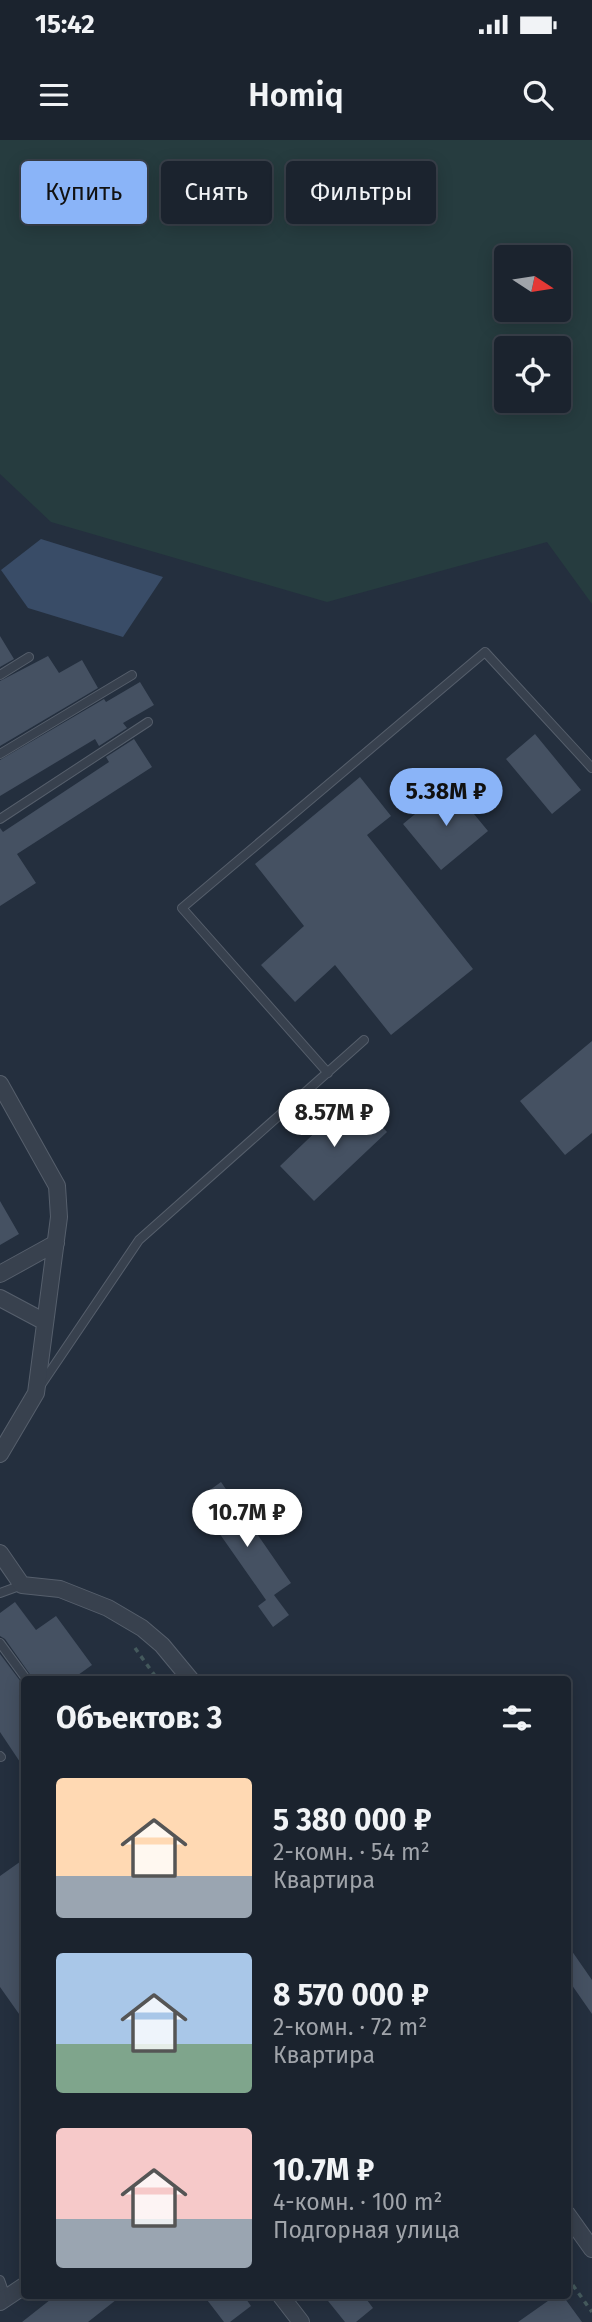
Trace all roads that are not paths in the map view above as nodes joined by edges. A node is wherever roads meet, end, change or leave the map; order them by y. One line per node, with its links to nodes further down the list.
1 (29, 657): 2 (lane)
2 (0, 675)
3 (132, 675): 5 (lane)
4 (148, 722): 7 (lane)
5 (0, 754)
6 (592, 768): 9 (lane)
7 (0, 819)
8 (364, 1040): 9 (lane)
9 (328, 1073): 15 (lane)
10 (0, 1084): 11 (street)
11 (56, 1243): 12 (street); 14 (street)
12 (0, 1275)
13 (0, 1298): 14 (street)
14 (46, 1322): 15 (street)
15 (36, 1393): 16 (street)
16 (0, 1454)
17 (0, 1553): 18 (street)
18 (22, 1585): 19 (lane); 22 (street)
19 (0, 1593)
20 (0, 1643): 21 (lane)
21 (24, 1676)
22 (188, 1676)
23 (571, 2220): 24 (street)
24 (592, 2249)
25 (0, 2280): 28 (lane)
26 (21, 2288): 28 (street)
27 (283, 2299): 29 (street)
28 (3, 2300)
29 (301, 2322)

